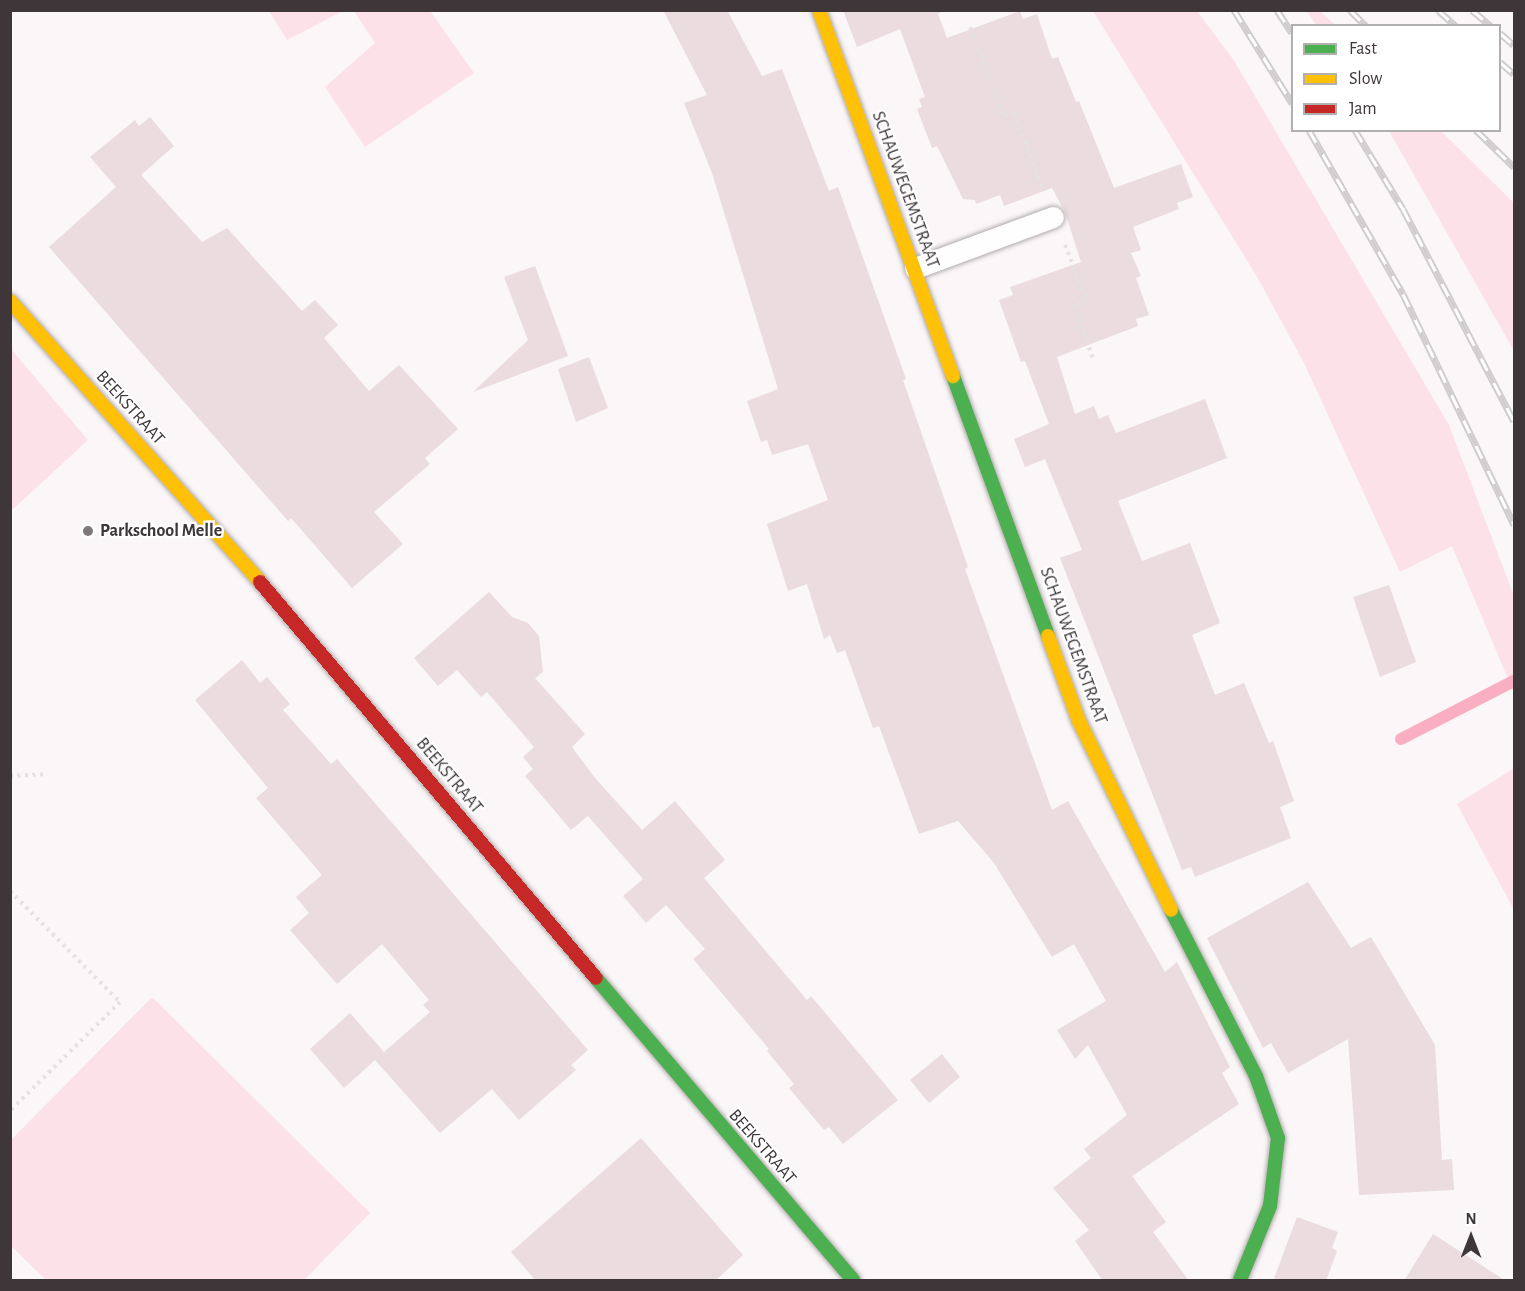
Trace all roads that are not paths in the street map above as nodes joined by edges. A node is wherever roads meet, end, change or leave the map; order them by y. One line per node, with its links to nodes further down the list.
1 (819, 10): 3 (street, SCHAUWEGEMSTRAAT)
2 (1053, 217): 3 (lane)
3 (915, 268): 6 (street, SCHAUWEGEMSTRAAT)
4 (10, 301): 5 (street, BEEKSTRAAT)
5 (853, 1281)
6 (1240, 1281)

